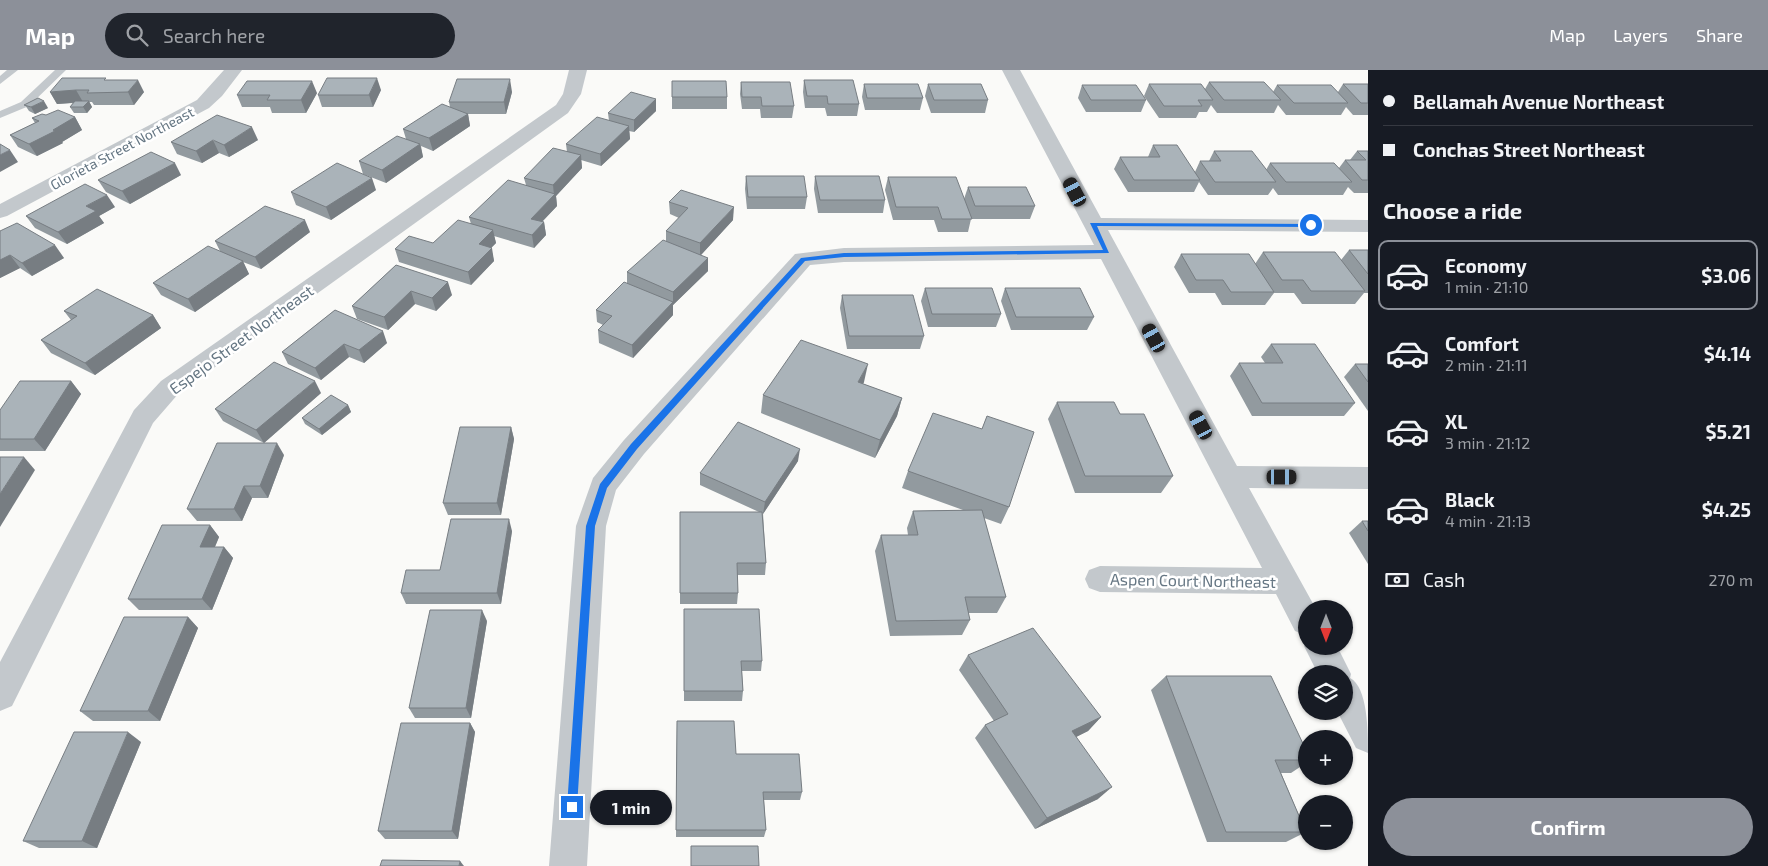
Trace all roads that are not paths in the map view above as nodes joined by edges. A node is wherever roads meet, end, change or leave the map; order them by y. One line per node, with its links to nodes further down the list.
1 (13, 70): 6 (lane)
2 (61, 70): 7 (lane)
3 (233, 70): 8 (street, Glorieta Street Northeast)
4 (578, 70): 17 (street, Espejo Street Northeast)
5 (1012, 70): 9 (street)
6 (0, 81)
7 (0, 116)
8 (0, 212)
9 (1092, 224): 10 (street); 11 (street)
10 (1368, 226)
11 (1107, 252): 12 (street); 20 (street)
12 (1229, 477): 13 (street); 15 (street)
13 (1368, 478)
14 (1100, 580): 15 (street, Aspen Court Northeast)
15 (1285, 581): 16 (street)
16 (1298, 605)
17 (0, 695)
18 (1353, 708): 19 (street)
19 (1368, 736)
20 (568, 866)

